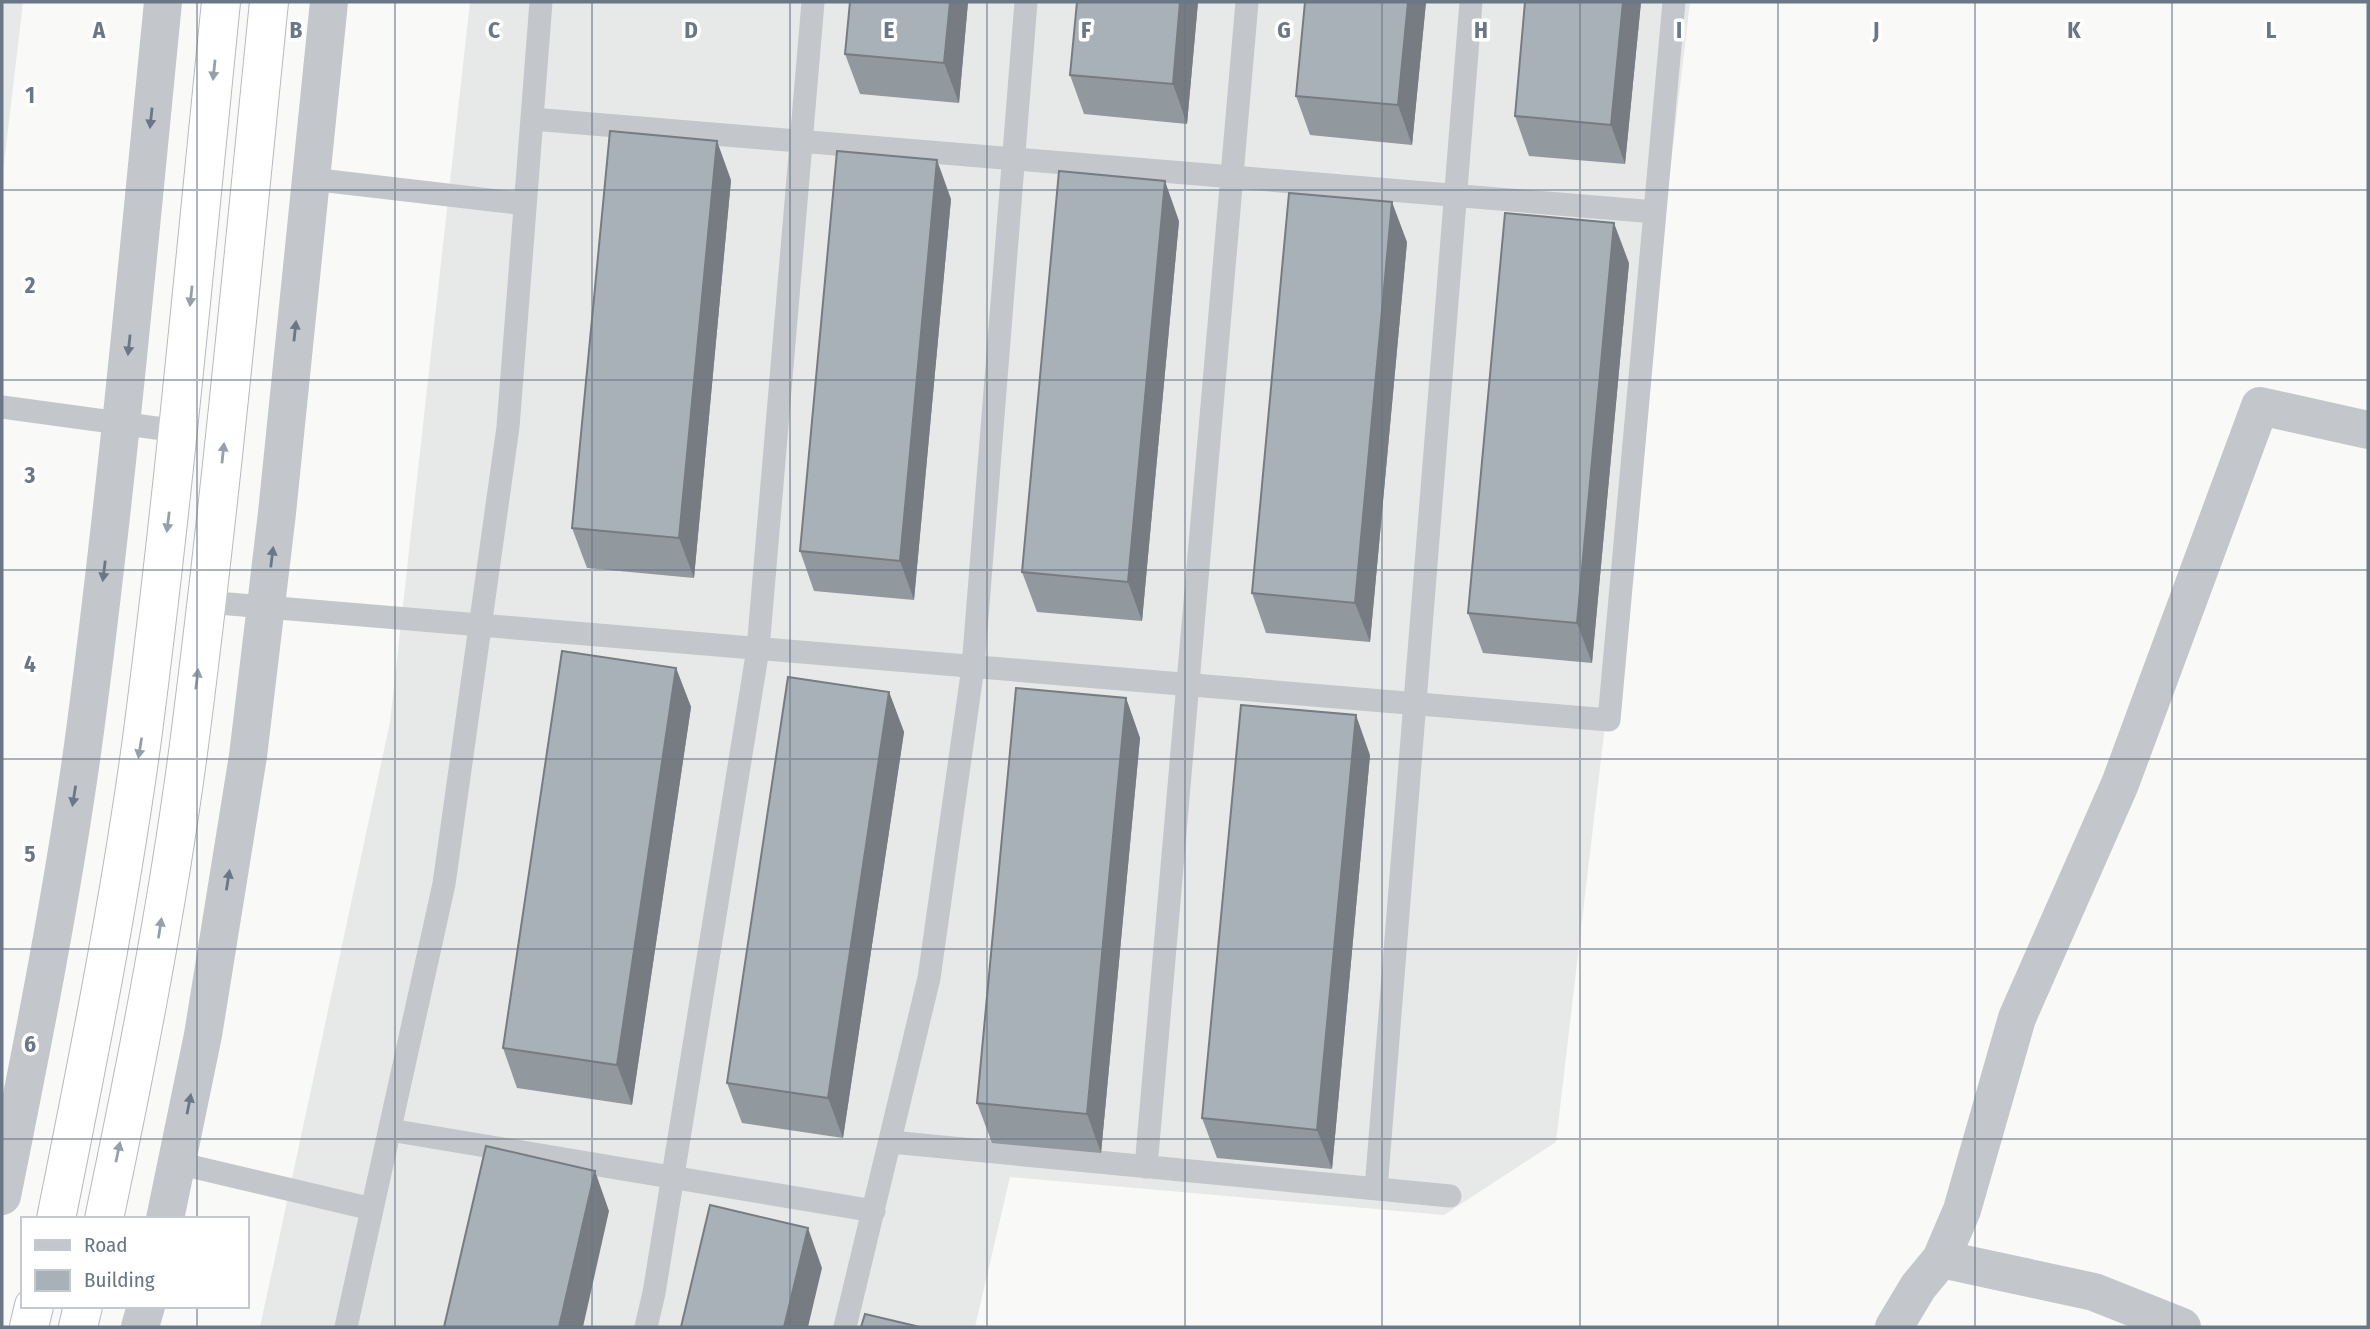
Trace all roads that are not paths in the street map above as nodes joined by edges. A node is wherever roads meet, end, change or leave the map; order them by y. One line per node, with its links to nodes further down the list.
1 (163, 2): 20 (street, one-way to 20)
2 (221, 2): 22 (highway, one-way to 22)
3 (269, 2): 23 (highway, one-way to 3)
4 (329, 2): 15 (street)
5 (541, 2): 11 (lane)
6 (813, 2): 12 (lane)
7 (1026, 2): 13 (lane)
8 (1247, 2): 14 (lane)
9 (1471, 2): 16 (lane)
10 (1674, 2): 18 (lane)
11 (532, 119): 12 (lane); 17 (lane)
12 (801, 141): 13 (lane); 26 (lane)
13 (1013, 159): 14 (lane); 27 (lane)
14 (1232, 177): 16 (lane); 28 (lane)
15 (311, 179): 17 (lane); 24 (street, one-way to 15)
16 (1455, 196): 18 (lane); 29 (lane)
17 (526, 204): 25 (lane)
18 (1655, 212): 29 (lane)
19 (2, 407): 20 (lane)
20 (121, 424): 22 (lane); 36 (street, one-way to 36)
21 (2368, 430): 43 (street)
22 (178, 431): 40 (highway, one-way to 40)
23 (206, 602): 24 (lane); 41 (highway, one-way to 23)
24 (266, 607): 25 (lane); 32 (street, one-way to 24)
25 (480, 625): 26 (lane); 30 (lane)
26 (758, 649): 27 (lane); 34 (lane)
27 (973, 667): 28 (lane); 31 (lane)
28 (1187, 685): 29 (lane); 33 (lane)
29 (1414, 704): 35 (lane)
30 (390, 1130): 34 (lane); 38 (lane)
31 (891, 1142): 33 (lane); 39 (lane)
32 (177, 1163): 38 (lane); 42 (street)
33 (1146, 1167): 35 (lane)
34 (673, 1178): 39 (lane); 52 (lane)
35 (1376, 1189): 37 (lane)
36 (2, 1196)
37 (1450, 1196)
38 (372, 1209): 51 (lane)
39 (874, 1211): 53 (lane)
40 (56, 1217)
41 (104, 1217)
42 (165, 1217)
43 (1941, 1259): 47 (street); 54 (street)
44 (34, 1308): 48 (highway)
45 (83, 1308): 49 (highway)
46 (145, 1308): 50 (street)
47 (2118, 1315): 55 (street)
48 (29, 1327)
49 (78, 1327)
50 (140, 1327)
51 (346, 1327)
52 (646, 1327)
53 (845, 1327)
54 (1894, 1327)
55 (2182, 1327)

